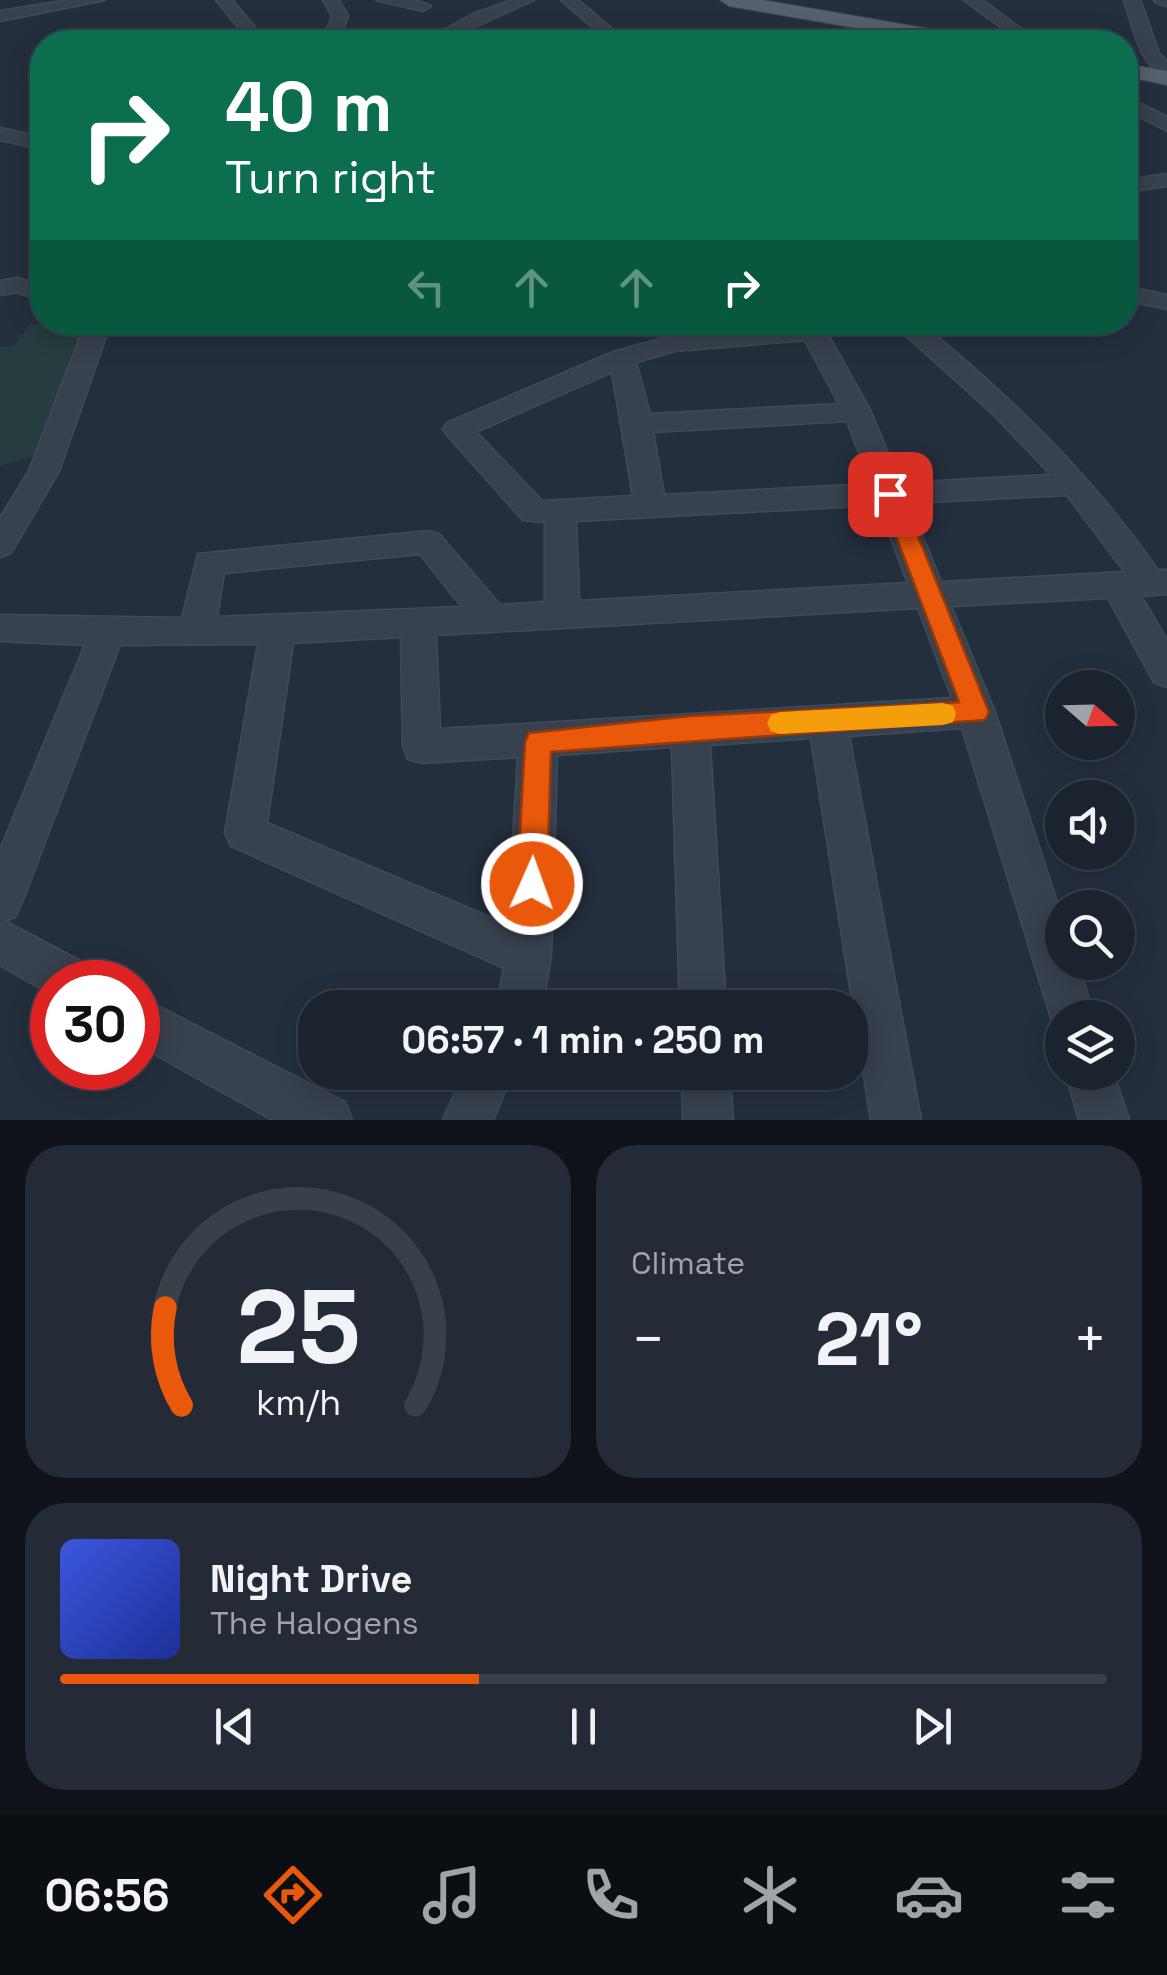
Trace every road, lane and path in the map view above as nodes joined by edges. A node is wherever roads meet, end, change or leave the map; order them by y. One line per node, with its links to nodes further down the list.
1 (224, 0): 13 (street)
2 (331, 0): 14 (street)
3 (384, 0): 11 (street)
4 (526, 0): 15 (street)
5 (569, 0): 16 (street)
6 (972, 0): 18 (street)
7 (1132, 0): 21 (street)
8 (739, 1): 10 (main road)
9 (89, 2): 12 (street); 19 (street)
10 (796, 5): 17 (main road)
11 (423, 6)
12 (0, 16)
13 (246, 30)
14 (335, 30)
15 (454, 30)
16 (605, 30)
17 (914, 30)
18 (1014, 30)
19 (0, 33)
20 (1138, 72): 21 (main road)
21 (1167, 75)
22 (1138, 108): 23 (street)
23 (1167, 125)
24 (0, 134): 25 (street)
25 (30, 140)
26 (1167, 180): 27 (street)
27 (1138, 184)
28 (0, 288): 29 (street)
29 (30, 289)
30 (1138, 296): 31 (street)
31 (1167, 302)
32 (93, 335): 42 (street)
33 (814, 335): 35 (street); 36 (street)
34 (920, 335): 38 (street)
35 (622, 358): 37 (street); 41 (street)
36 (857, 412): 37 (street); 39 (street)
37 (638, 424): 40 (street)
38 (1078, 484): 39 (street); 43 (street)
39 (890, 494): 40 (street); 44 (street)
40 (650, 505): 41 (street)
41 (560, 511): 45 (street)
42 (0, 546)
43 (1144, 583): 44 (street); 52 (street)
44 (930, 594): 45 (street); 53 (street)
45 (562, 616): 46 (street)
46 (492, 620): 47 (street); 50 (street)
47 (418, 623): 49 (street); 56 (street)
48 (0, 628): 51 (street)
49 (278, 630): 50 (street); 59 (street)
50 (198, 631): 51 (street)
51 (108, 632): 57 (street)
52 (1167, 672)
53 (976, 712): 54 (street); 63 (street)
54 (828, 721): 55 (street); 72 (street)
55 (690, 728): 56 (street); 62 (street)
56 (538, 742): 59 (street)
57 (0, 902)
58 (0, 941): 60 (street)
59 (530, 956): 61 (street)
60 (34, 960)
61 (523, 990)
62 (702, 990)
63 (1066, 1000)
64 (160, 1033): 68 (street)
65 (481, 1090): 70 (street)
66 (707, 1090): 71 (street)
67 (1095, 1090): 73 (street)
68 (266, 1107): 69 (street)
69 (326, 1120)
70 (468, 1120)
71 (708, 1120)
72 (896, 1120)
73 (1104, 1120)

